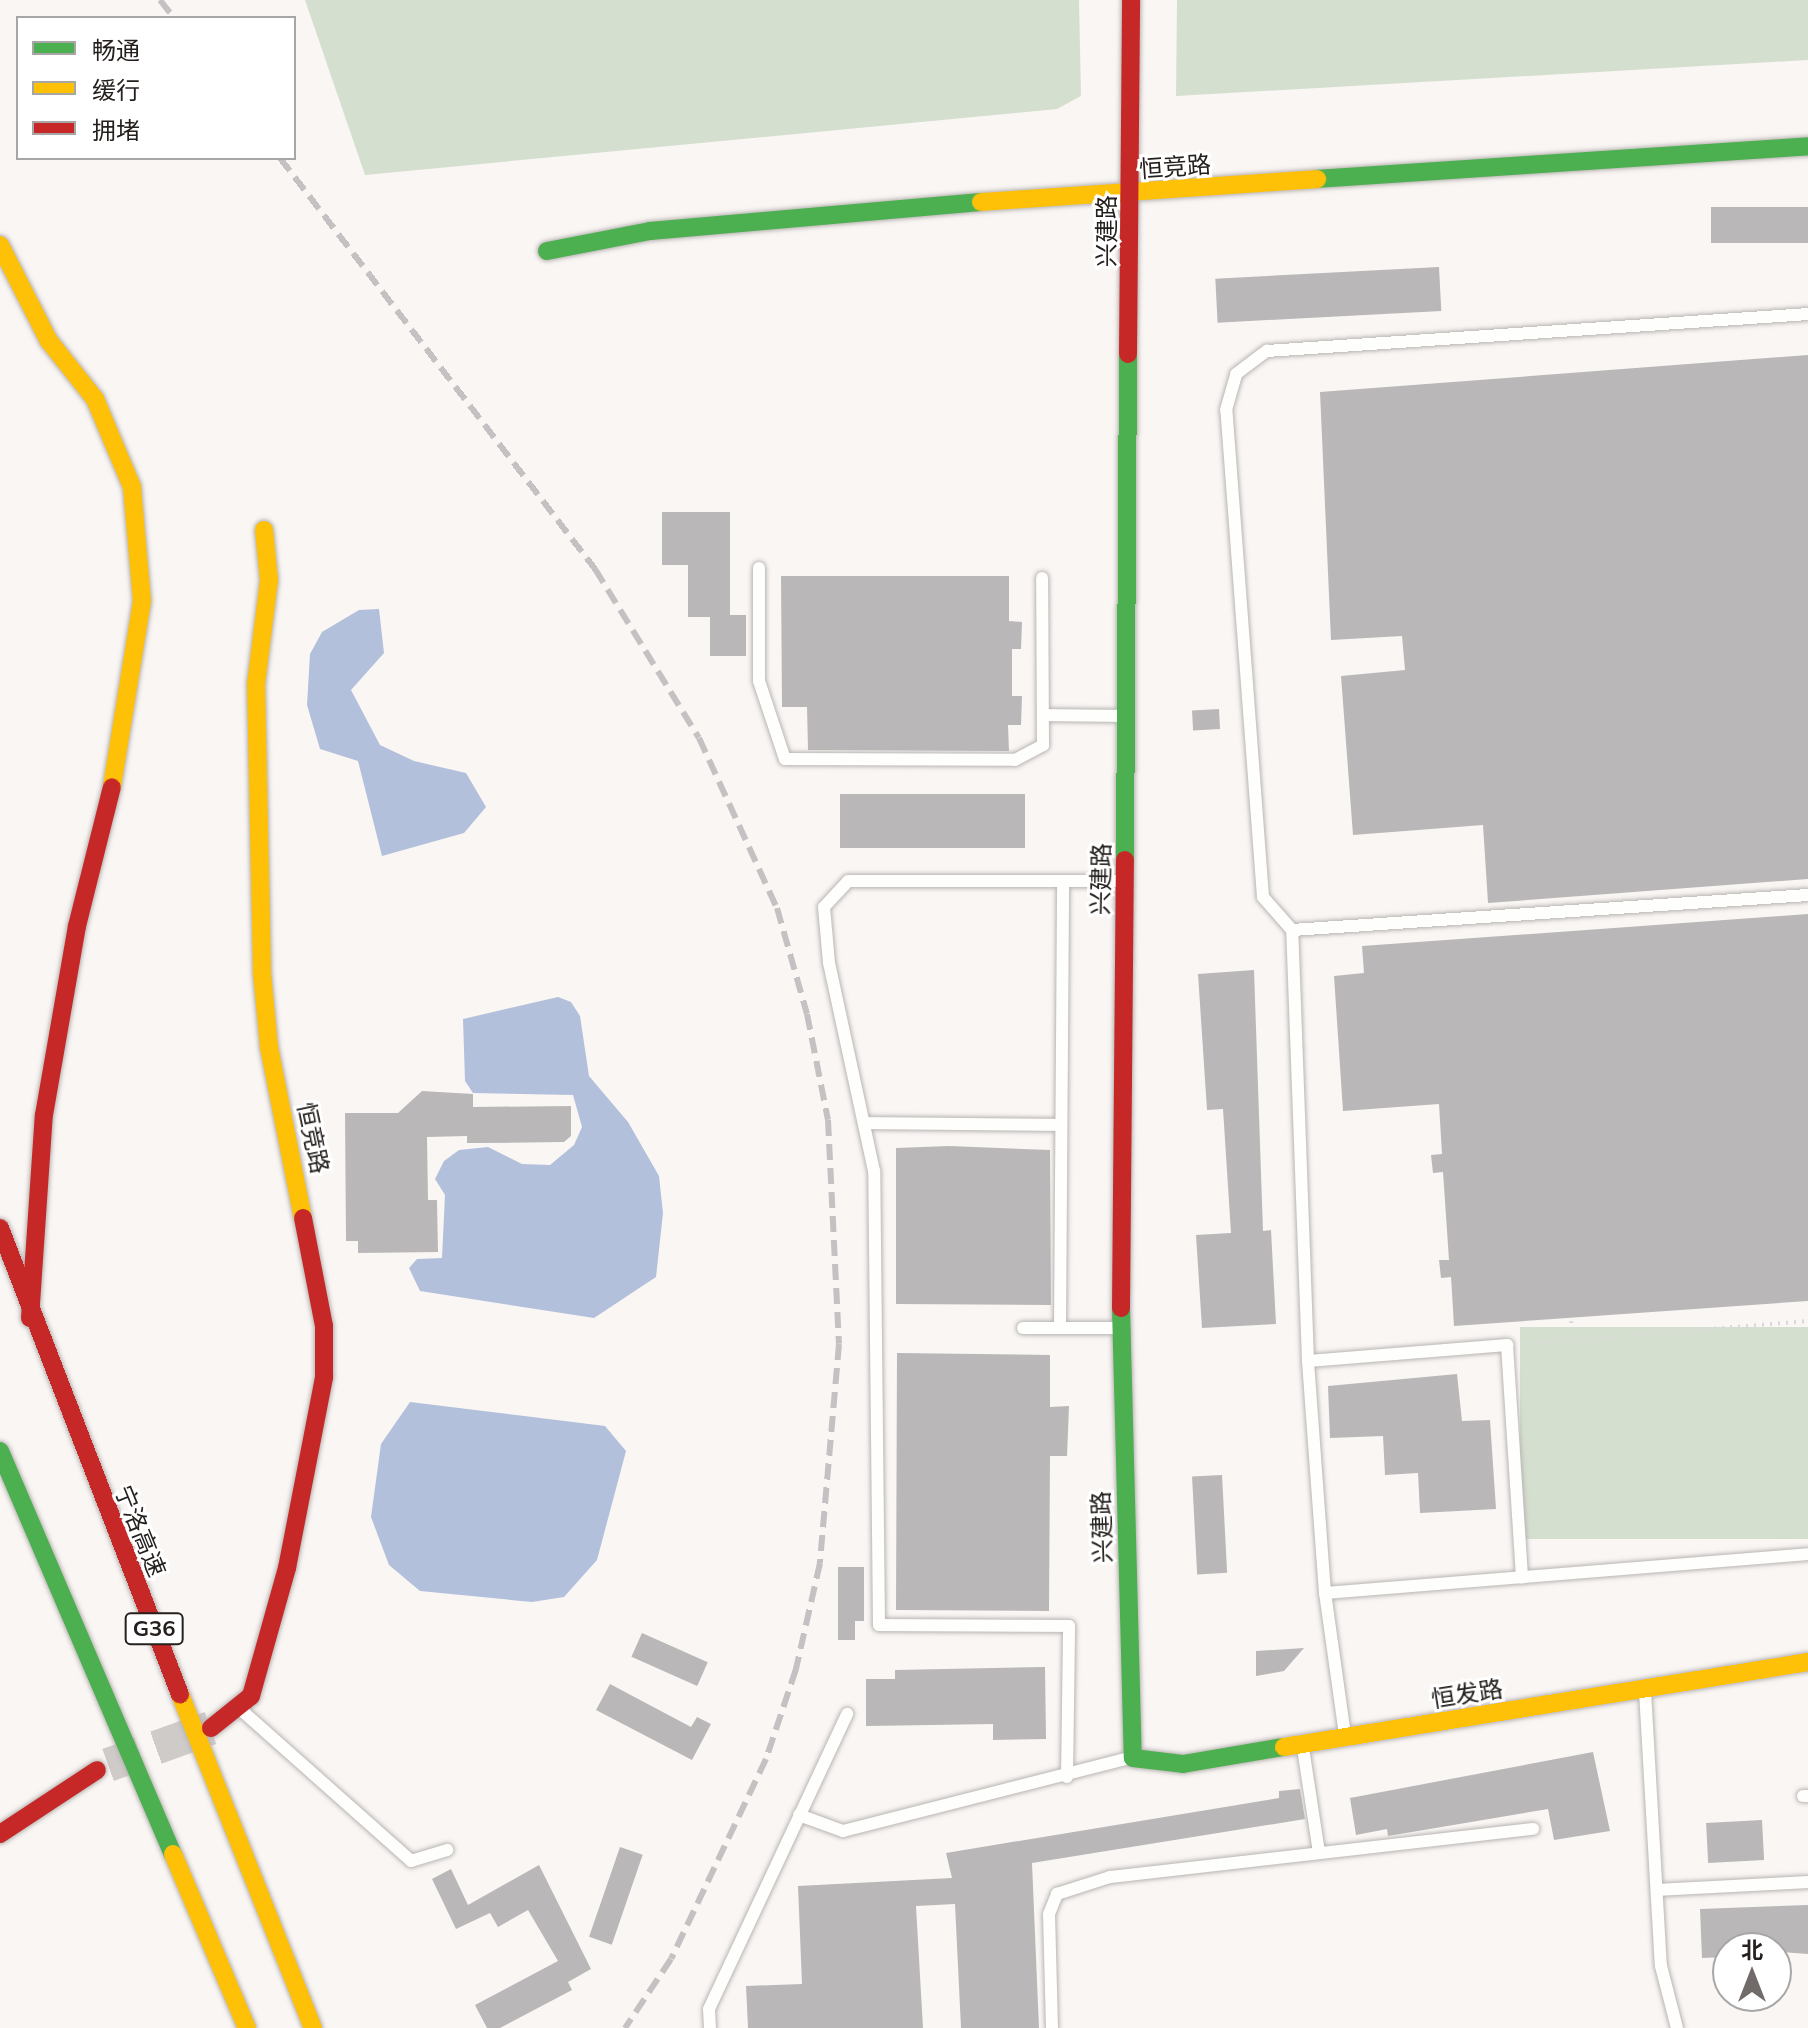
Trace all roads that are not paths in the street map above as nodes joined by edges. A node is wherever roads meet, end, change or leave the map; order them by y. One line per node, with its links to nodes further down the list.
1 (1131, 0): 3 (main road, 兴建路)
2 (1808, 146): 3 (main road, 恒竞路)
3 (1131, 194): 5 (main road, 恒竞路); 11 (main road, 兴建路)
4 (0, 245): 19 (main road)
5 (547, 251)
6 (1808, 314): 15 (lane)
7 (264, 530): 30 (main road, 恒竞路)
8 (759, 568): 10 (lane)
9 (1042, 578): 10 (lane)
10 (1043, 715): 11 (lane)
11 (1127, 716): 13 (main road, 兴建路)
12 (1063, 881): 13 (lane); 16 (lane); 17 (lane)
13 (1125, 881): 22 (main road, 兴建路)
14 (1808, 895): 15 (lane)
15 (1292, 930): 23 (lane)
16 (866, 1123): 17 (lane); 37 (lane)
17 (1061, 1125): 21 (lane)
18 (0, 1228): 19 (main road, 宁洛高速 / G36)
19 (30, 1318): 46 (main road, 宁洛高速 / G36)
20 (1023, 1328): 21 (lane)
21 (1060, 1328): 22 (lane)
22 (1121, 1328): 35 (main road, 兴建路)
23 (1308, 1361): 26 (lane); 27 (lane)
24 (0, 1451): 45 (main road)
25 (1808, 1554): 26 (lane)
26 (1522, 1578): 27 (lane)
27 (1325, 1593): 33 (lane)
28 (1808, 1662): 29 (main road, 恒发路)
29 (1645, 1691): 33 (main road, 恒发路); 44 (lane)
30 (238, 1707): 32 (main road, 恒竞路); 41 (lane)
31 (847, 1714): 38 (lane)
32 (211, 1728)
33 (1345, 1738): 34 (main road, 恒发路)
34 (1303, 1744): 35 (main road, 恒发路); 42 (lane)
35 (1133, 1758): 37 (lane)
36 (97, 1770): 40 (main road)
37 (1067, 1777): 38 (lane)
38 (799, 1815): 47 (lane)
39 (1533, 1829): 42 (lane)
40 (0, 1834)
41 (447, 1850)
42 (1319, 1853): 48 (lane)
43 (1808, 1882): 44 (lane)
44 (1657, 1890): 49 (lane)
45 (247, 2028)
46 (313, 2028)
47 (710, 2028)
48 (1052, 2028)
49 (1677, 2028)

